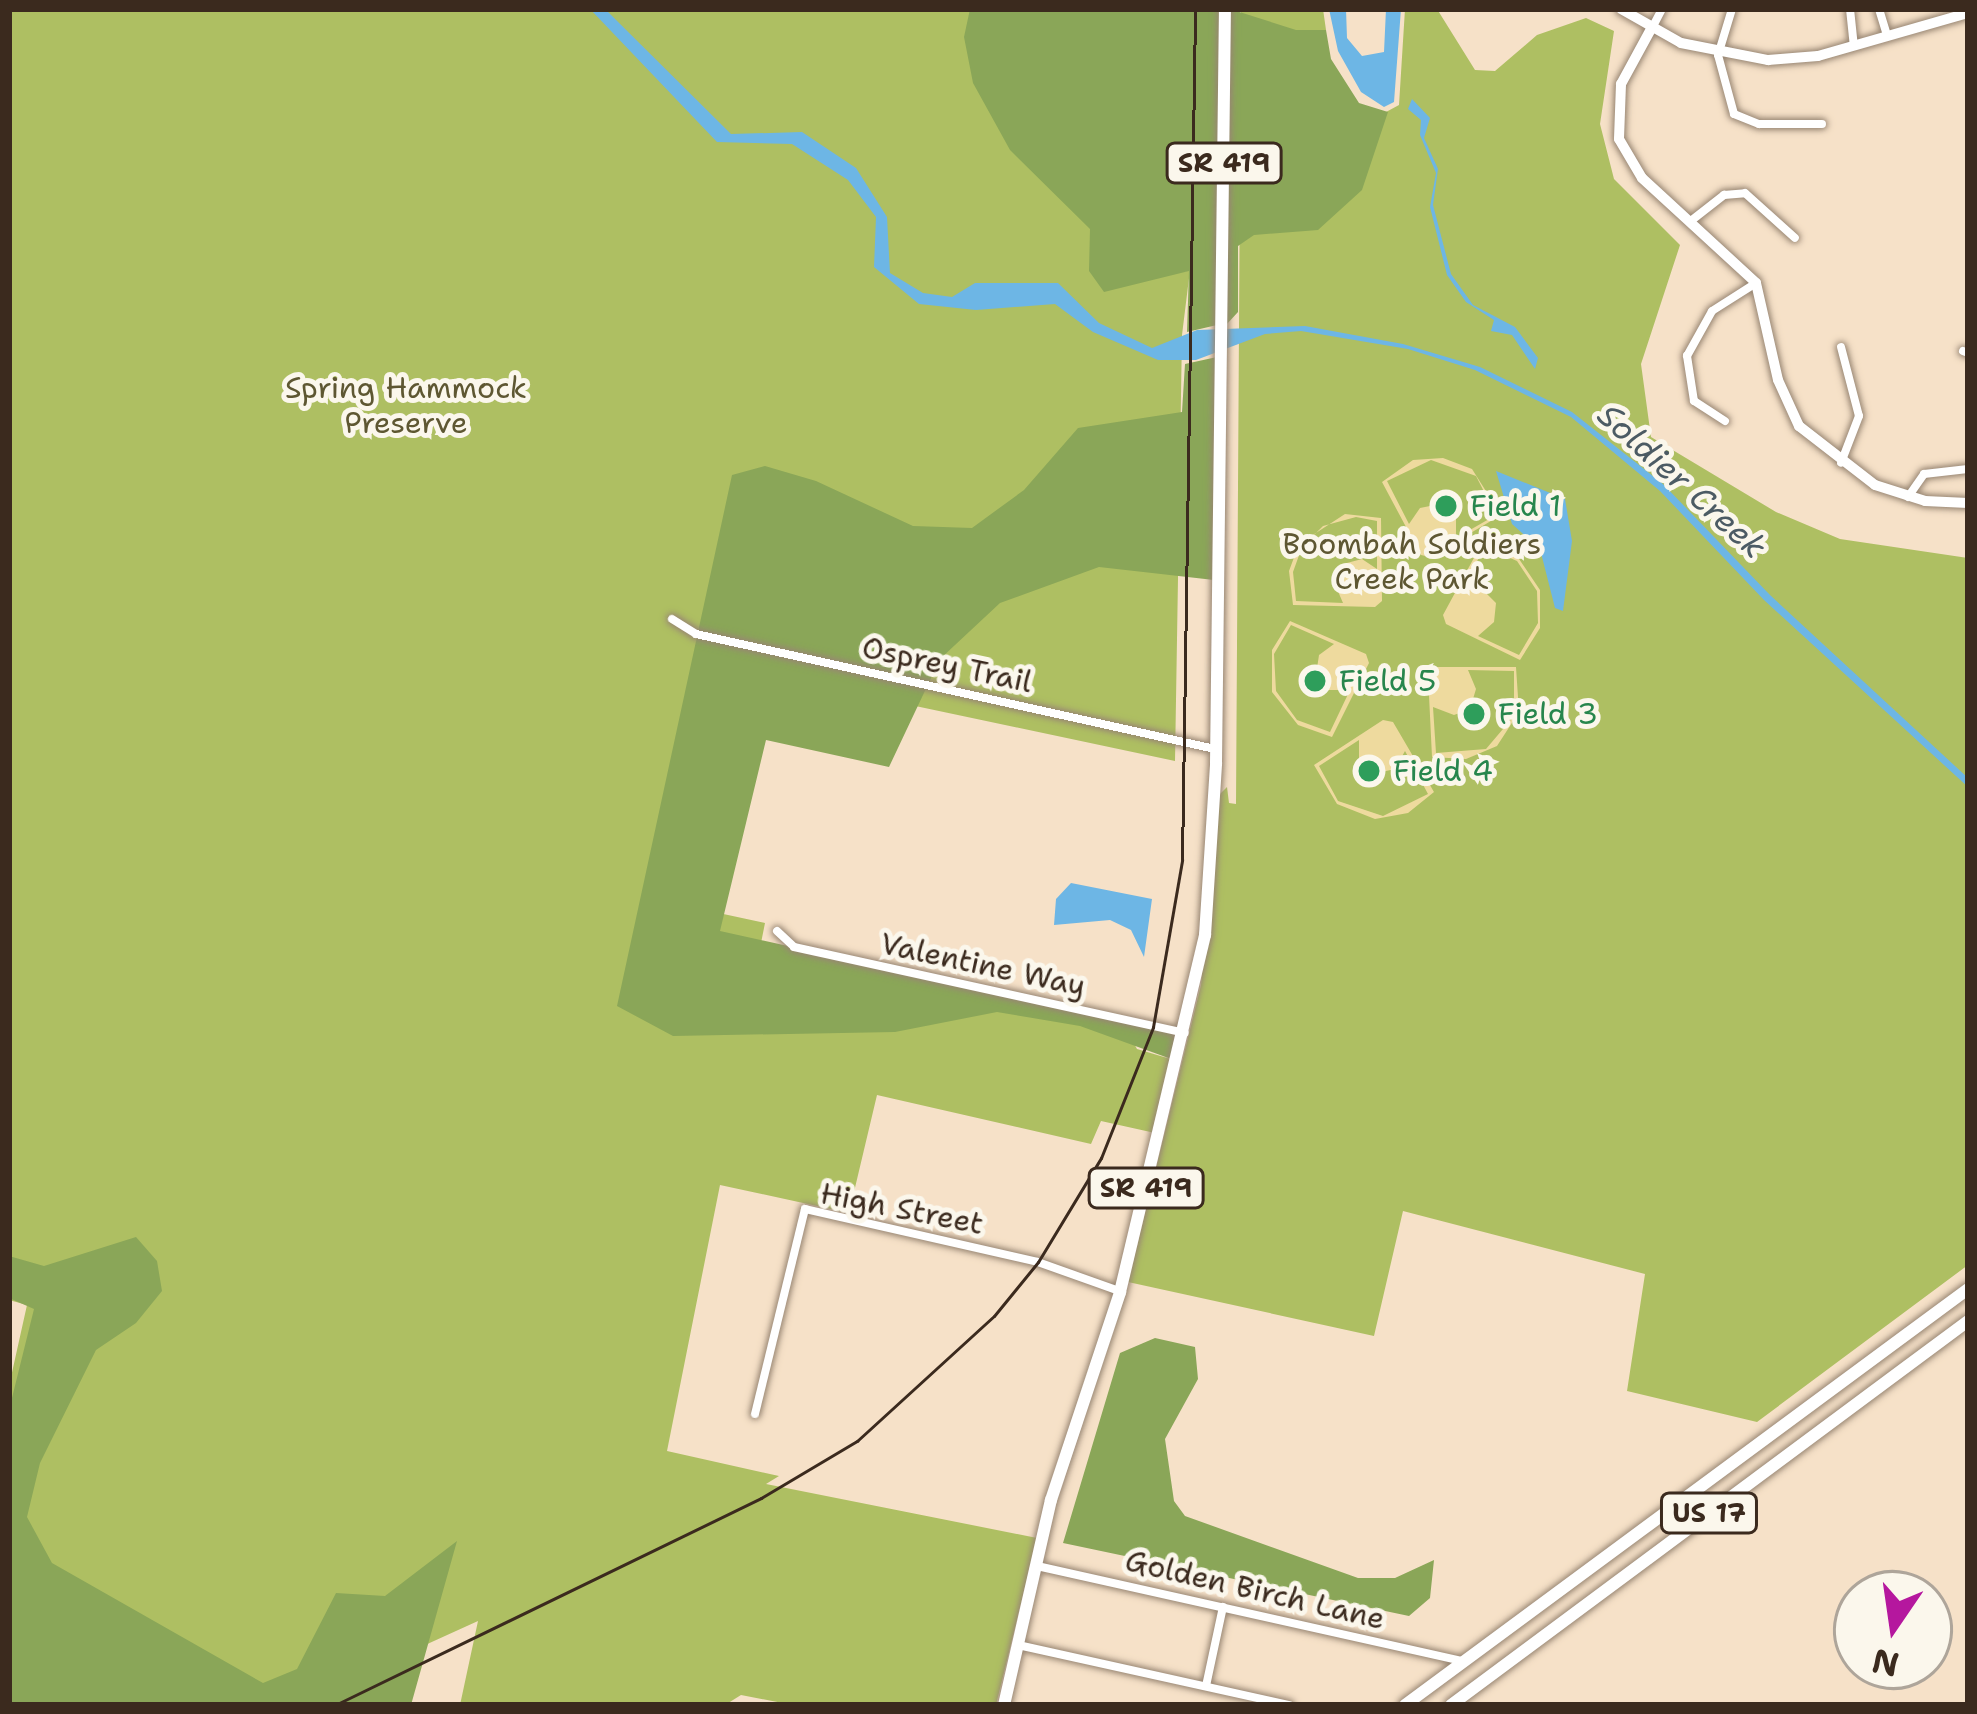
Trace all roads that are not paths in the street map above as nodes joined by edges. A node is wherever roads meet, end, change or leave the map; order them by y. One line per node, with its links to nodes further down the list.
1 (1226, 9): 23 (main road, SR 419)
2 (1622, 9): 8 (street)
3 (1662, 9): 8 (street)
4 (1732, 9): 11 (street)
5 (1850, 9): 10 (street)
6 (1879, 9): 9 (street)
7 (1968, 13): 9 (street)
8 (1651, 29): 11 (street); 13 (street)
9 (1887, 37): 10 (street)
10 (1854, 46): 11 (street)
11 (1718, 55): 12 (street)
12 (1822, 124)
13 (1692, 220): 14 (street); 15 (street)
14 (1796, 238)
15 (1756, 283): 17 (street); 18 (street)
16 (1840, 347): 18 (street)
17 (1725, 421)
18 (1840, 464): 20 (street)
19 (1968, 469): 20 (street)
20 (1909, 497): 21 (street)
21 (1968, 503)
22 (672, 619): 23 (street, Osprey Trail)
23 (1216, 749): 25 (main road, SR 419)
24 (777, 931): 25 (street, Valentine Way)
25 (1185, 1033): 27 (main road, SR 419)
26 (1968, 1289): 31 (main road, US 17)
27 (1120, 1292): 29 (street, High Street); 30 (main road, SR 419)
28 (1968, 1321): 33 (main road, US 17)
29 (755, 1414)
30 (1035, 1566): 32 (street, Golden Birch Lane); 34 (main road, SR 419)
31 (1538, 1606): 33 (main road); 35 (main road, US 17)
32 (1223, 1607): 35 (street, Golden Birch Lane); 36 (street)
33 (1555, 1628): 40 (main road, US 17)
34 (1016, 1645): 36 (street); 37 (main road, SR 419)
35 (1464, 1662): 39 (main road, US 17)
36 (1206, 1686): 38 (street)
37 (1004, 1705)
38 (1288, 1705)
39 (1405, 1705)
40 (1451, 1705)

